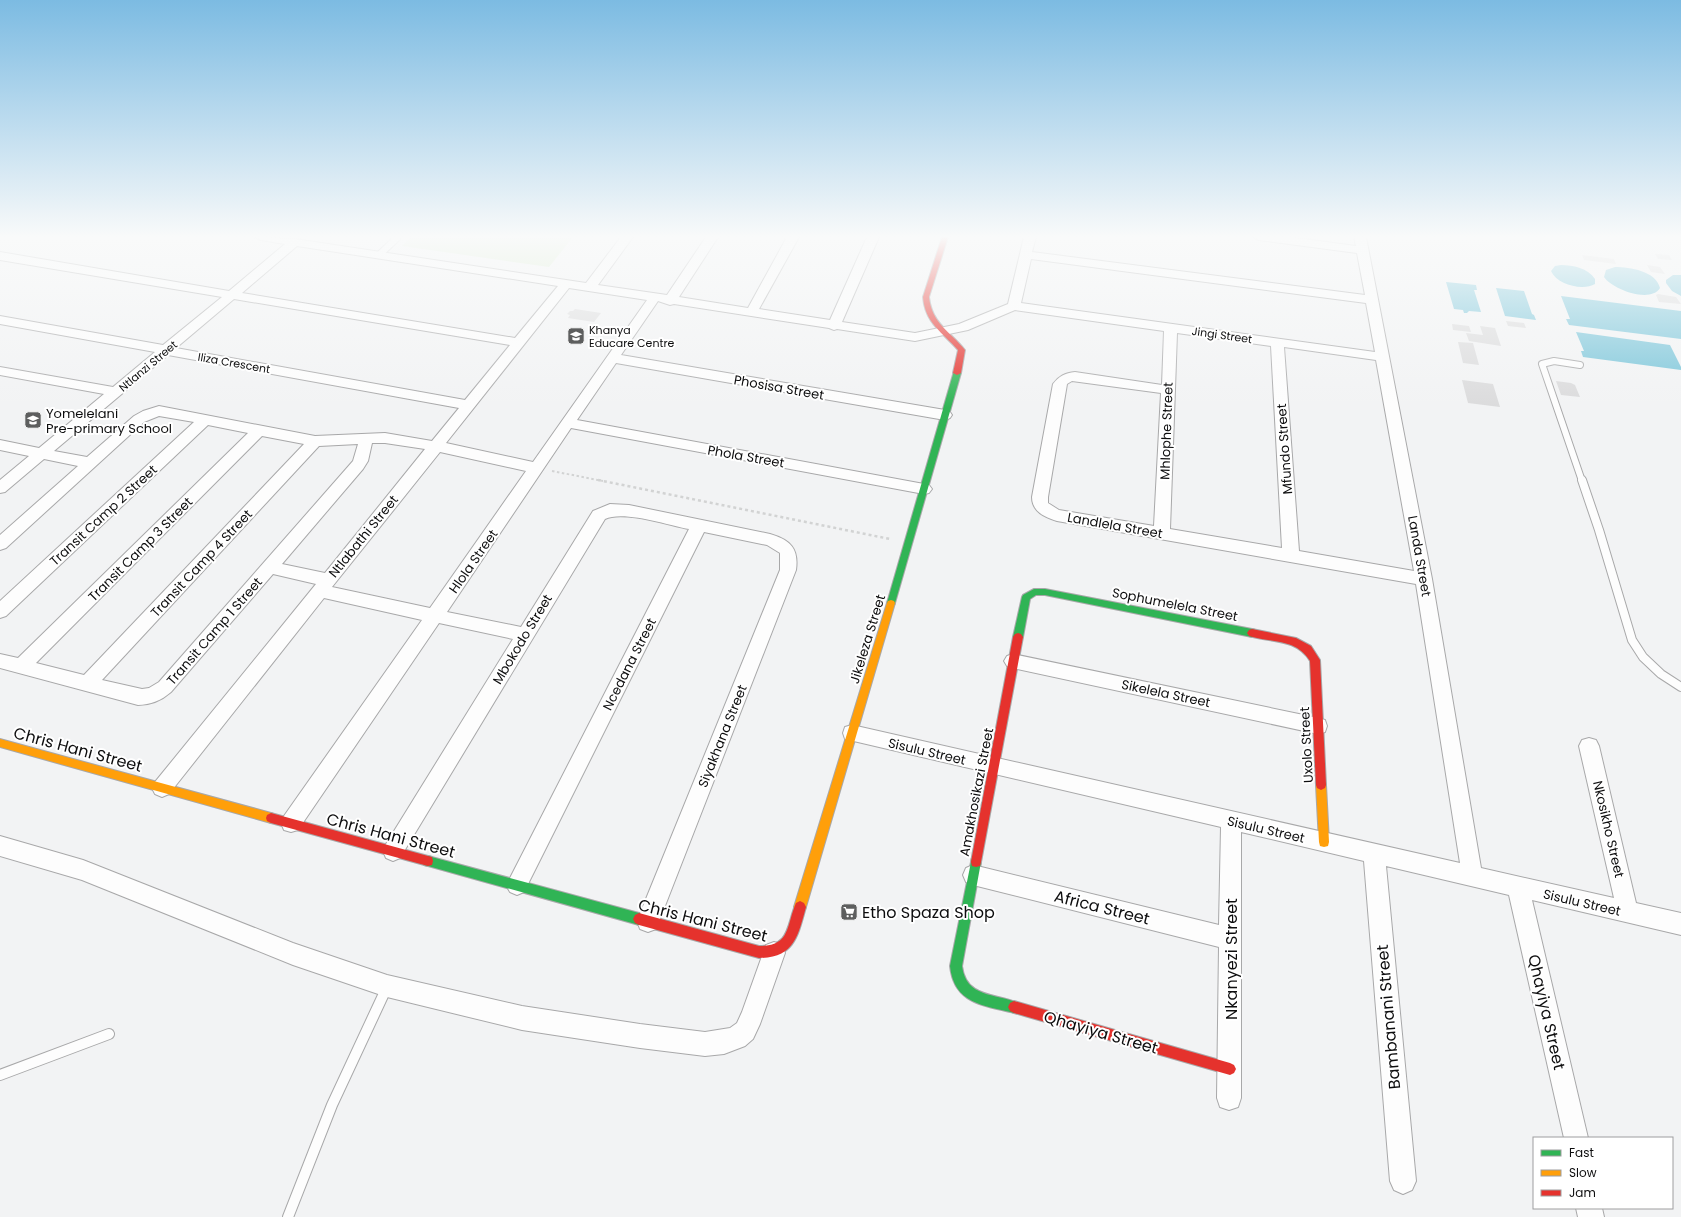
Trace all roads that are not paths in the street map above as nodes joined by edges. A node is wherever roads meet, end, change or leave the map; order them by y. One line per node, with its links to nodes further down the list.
1 (233, 294): 20 (street); 22 (street, Ntlanzi Street)
2 (558, 294): 20 (street, Ntlabathi Street)
3 (627, 294): 11 (street)
4 (675, 294): 13 (street)
5 (762, 294): 15 (street)
6 (848, 294): 17 (street)
7 (927, 294): 19 (street)
8 (1017, 294): 14 (street)
9 (1323, 294): 12 (street)
10 (1370, 294): 12 (street, Landa Street)
11 (654, 298): 13 (street); 24 (street, Hlola Street)
12 (1371, 300): 23 (street, Landa Street)
13 (670, 301): 15 (street)
14 (1014, 306): 18 (street, Jingi Street); 19 (street)
15 (751, 313): 17 (street)
16 (0, 320): 22 (street, Iliza Crescent)
17 (834, 326): 19 (street)
18 (1171, 328): 21 (street, Jingi Street); 27 (street, Mhlophe Street)
19 (943, 332): 30 (street, Jikeleza Street)
20 (519, 343): 29 (street, Ntlabathi Street)
21 (1277, 343): 23 (street, Jingi Street); 46 (street, Mfundo Street)
22 (165, 350): 28 (street, Ntlanzi Street); 29 (street, Iliza Crescent)
23 (1382, 357): 48 (street, Landa Street)
24 (613, 358): 30 (street, Phosisa Street); 32 (street, Hlola Street)
25 (1580, 365): 59 (lane)
26 (0, 371): 28 (street)
27 (1168, 390): 44 (street, Mhlophe Street); 44 (street, Landlela Street)
28 (117, 392): 38 (street, Ntlanzi Street)
29 (469, 406): 37 (street, Ntlabathi Street)
30 (945, 415): 42 (street, Jikeleza Street)
31 (206, 419): 33 (street); 39 (street); 51 (street, Transit Camp 2 Street)
32 (568, 423): 40 (street, Hlola Street); 42 (street, Phola Street)
33 (259, 430): 35 (street); 57 (street, Transit Camp 3 Street)
34 (366, 439): 35 (street); 37 (street); 47 (street, Transit Camp 1 Street)
35 (315, 441): 58 (street, Transit Camp 4 Street)
36 (0, 445): 38 (street)
37 (436, 446): 40 (street); 49 (street, Ntlabathi Street)
38 (43, 453): 39 (street); 41 (street, Ntlanzi Street)
39 (90, 463): 45 (street)
40 (537, 468): 52 (street, Hlola Street)
41 (0, 488)
42 (924, 489): 61 (street, Jikeleza Street)
43 (699, 526): 53 (street, Mbokodo Street); 74 (street, Ncedana Street); 77 (street, Siyakhana Street)
44 (1162, 534): 46 (street, Landlela Street)
45 (0, 544)
46 (1291, 556): 48 (street, Landlela Street)
47 (269, 567): 49 (street); 58 (street, Transit Camp 1 Street)
48 (1424, 579): 73 (street, Landa Street)
49 (324, 586): 52 (street); 65 (street, Ntlabathi Street)
50 (1034, 592): 54 (street, Sophumelela Street); 55 (street, Amakhosikazi Street)
51 (0, 611)
52 (435, 616): 53 (street); 67 (street, Hlola Street)
53 (525, 635): 70 (street, Mbokodo Street)
54 (1308, 649): 60 (street, Uxolo Street)
55 (1013, 661): 60 (street, Sikelela Street); 64 (street, Amakhosikazi Street)
56 (0, 662): 57 (street, Transit Camp 1 Street)
57 (21, 667): 58 (street, Transit Camp 1 Street)
58 (87, 684)
59 (1681, 687)
60 (1318, 726): 68 (street, Uxolo Street)
61 (852, 733): 64 (street, Sisulu Street); 80 (street, Jikeleza Street)
62 (0, 744): 65 (street, Chris Hani Street)
63 (1589, 746): 76 (street, Nkosikho Street)
64 (994, 766): 66 (street, Sisulu Street); 72 (street, Amakhosikazi Street)
65 (162, 788): 67 (street, Chris Hani Street)
66 (1231, 821): 68 (street, Sisulu Street); 79 (street, Nkanyezi Street)
67 (291, 824): 70 (street, Chris Hani Street)
68 (1324, 842): 71 (street, Sisulu Street)
69 (0, 846): 81 (street)
70 (392, 851): 74 (street, Chris Hani Street)
71 (1374, 854): 73 (street, Sisulu Street); 88 (street, Bambanani Street)
72 (974, 875): 79 (street, Africa Street); 82 (street, Amakhosikazi Street)
73 (1472, 876): 75 (street, Sisulu Street)
74 (517, 885): 77 (street, Chris Hani Street)
75 (1518, 887): 76 (street, Sisulu Street); 87 (street, Qhayiya Street)
76 (1628, 912): 78 (street, Sisulu Street)
77 (648, 921): 80 (street, Chris Hani Street)
78 (1681, 924)
79 (1231, 939): 84 (street, Nkanyezi Street)
80 (774, 953): 81 (street)
81 (388, 986): 89 (lane)
82 (972, 995): 84 (street, Qhayiya Street)
83 (108, 1034): 85 (lane)
84 (1230, 1069): 86 (street, Nkanyezi Street)
85 (0, 1075)
86 (1230, 1098)
87 (1576, 1137)
88 (1403, 1181)
89 (288, 1217)

